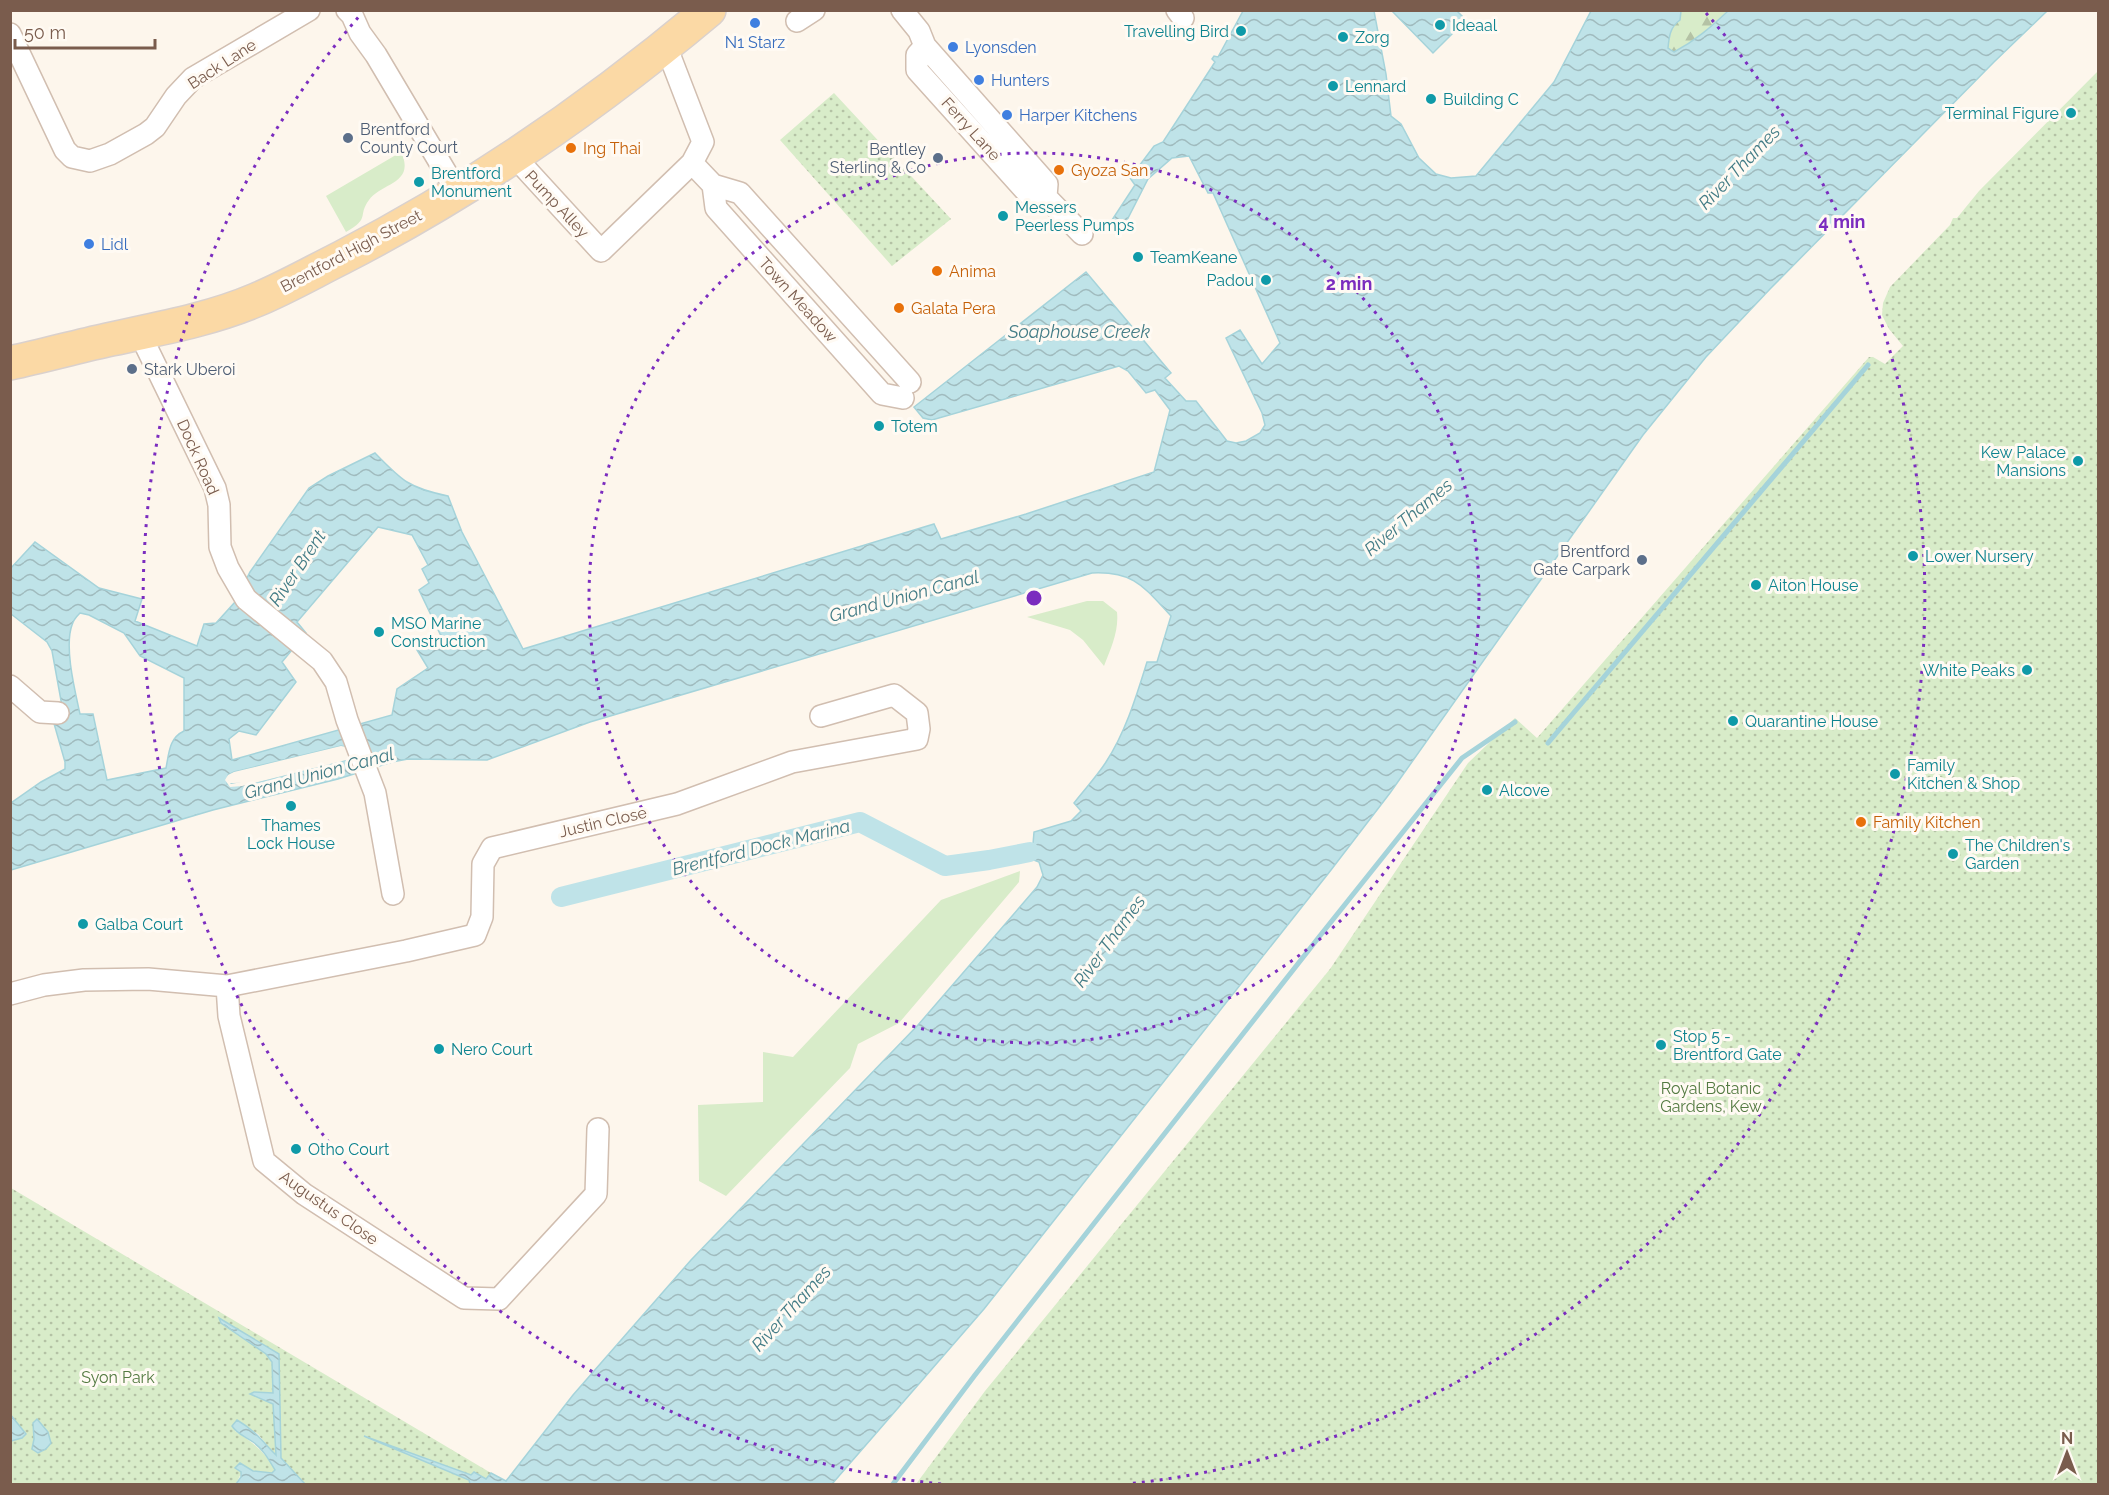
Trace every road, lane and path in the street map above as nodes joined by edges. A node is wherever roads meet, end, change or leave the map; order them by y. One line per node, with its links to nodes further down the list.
1 (309, 10): 5 (street, Back Lane)
2 (709, 10): 6 (main road, Brentford High Street)
3 (902, 10): 11 (street, Ferry Lane)
4 (350, 13): 10 (street)
5 (10, 34)
6 (666, 46): 7 (main road, Brentford High Street); 8 (street)
7 (514, 156): 8 (street, Pump Alley); 10 (main road, Brentford High Street)
8 (692, 163): 9 (street, Town Meadow)
9 (713, 185): 9 (street, Town Meadow)
10 (458, 193): 12 (main road, Brentford High Street)
11 (1082, 234)
12 (140, 334): 13 (main road, Brentford High Street); 17 (street, Dock Road)
13 (10, 363)
14 (10, 686): 15 (street)
15 (58, 713)
16 (821, 716): 18 (street, Justin Close)
17 (393, 894)
18 (227, 986): 19 (street); 20 (street, Augustus Close)
19 (10, 994)
20 (598, 1129)

